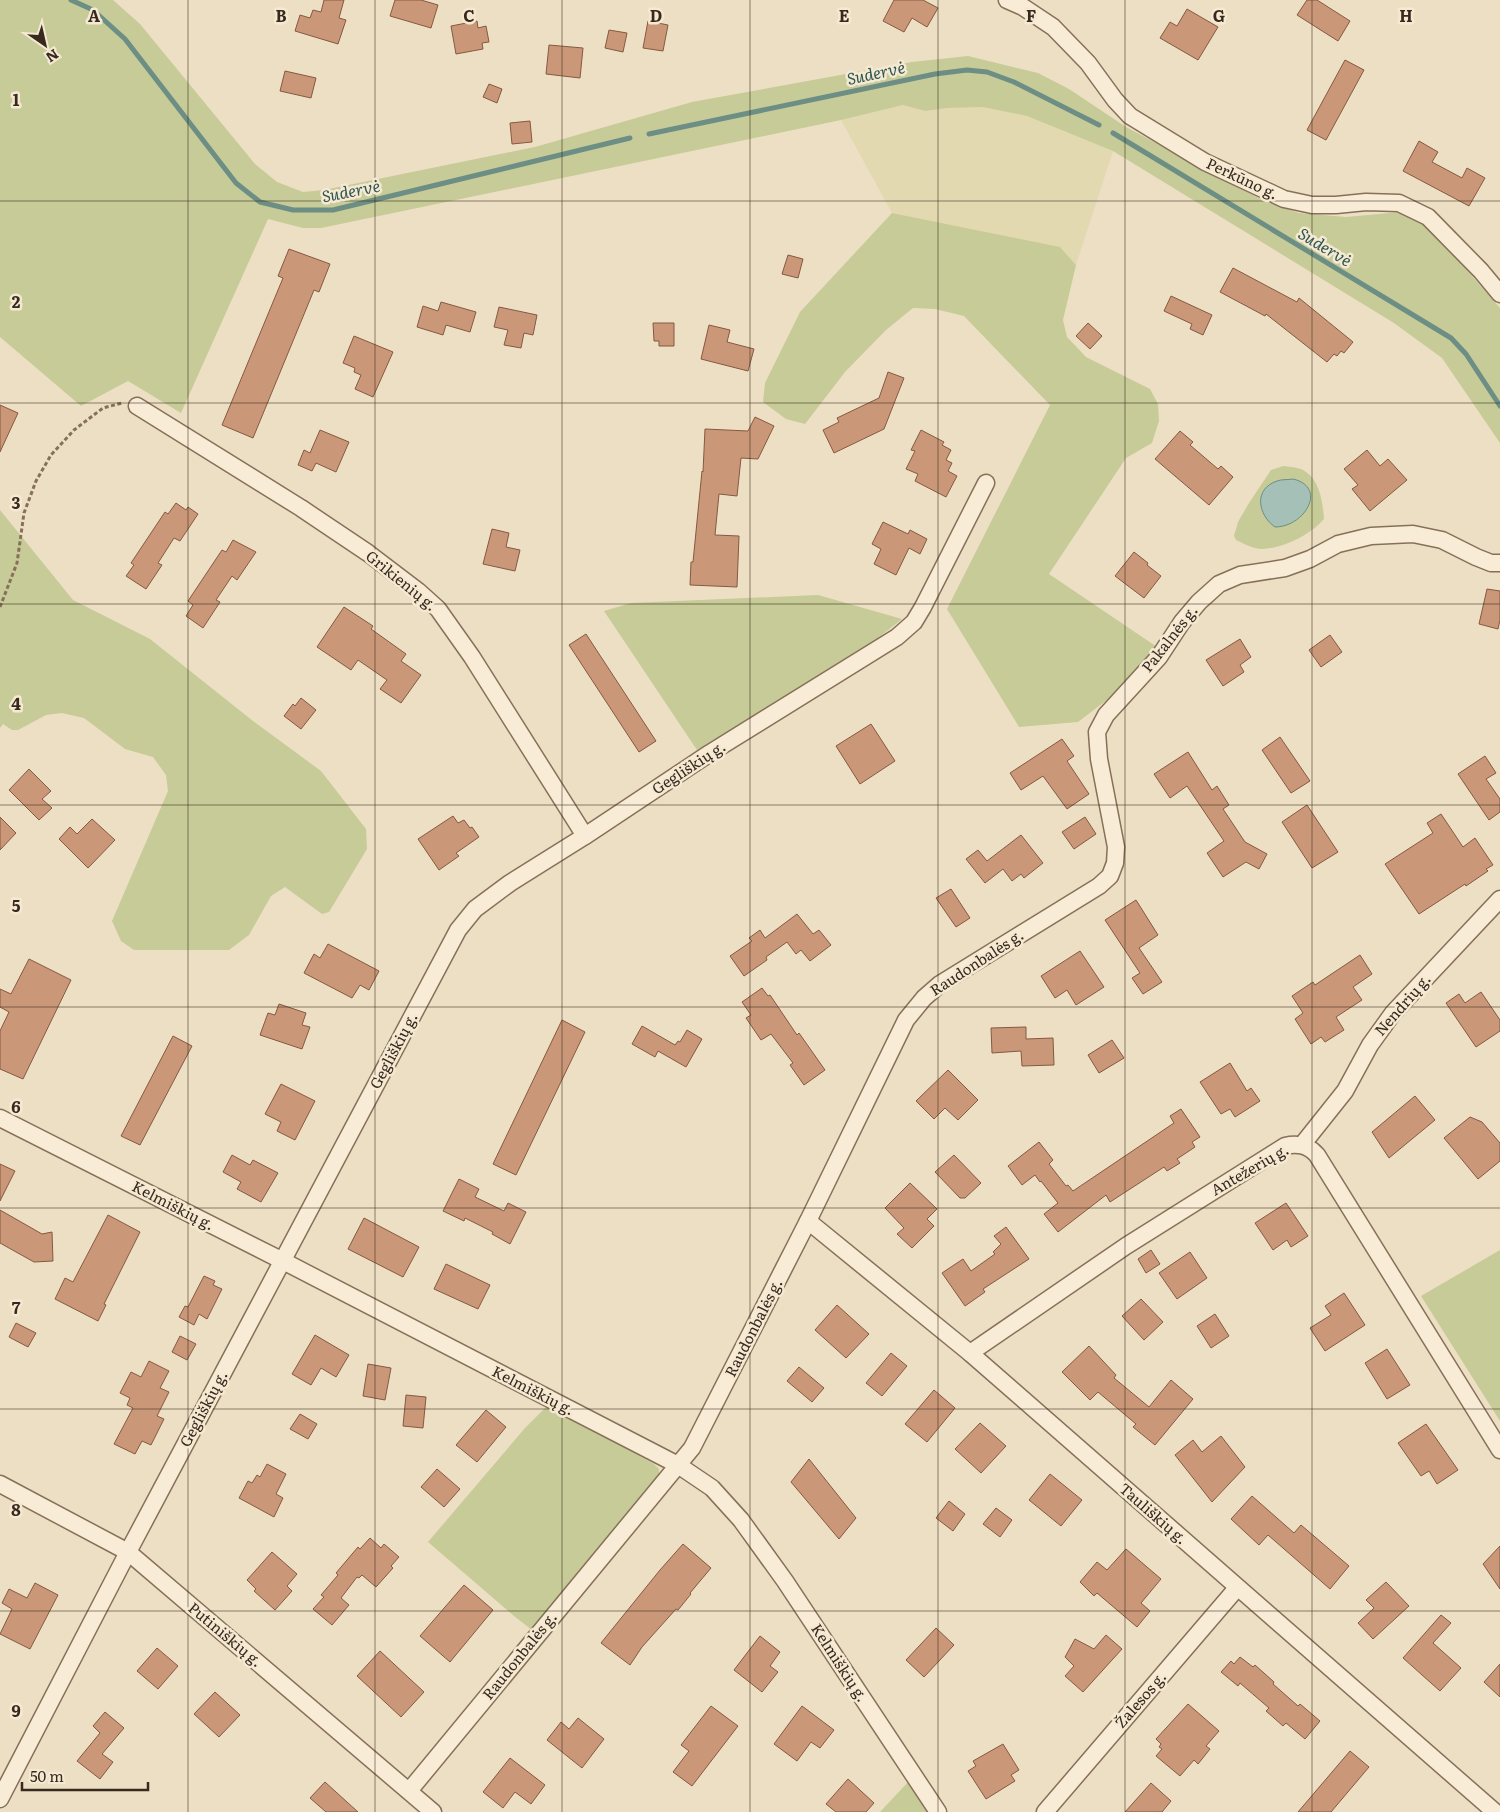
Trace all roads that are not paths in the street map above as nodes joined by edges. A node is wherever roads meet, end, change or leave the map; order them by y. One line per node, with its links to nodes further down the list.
1 (1007, 0): 2 (street, Perkūno g.)
2 (1500, 294)
3 (137, 406): 6 (street, Grikienių g.)
4 (986, 483): 6 (street, Gegliškių g.)
5 (1500, 563): 7 (street, Pakalnės g.)
6 (585, 836): 12 (street, Gegliškių g.)
7 (1099, 886): 11 (street, Raudonbalės g.)
8 (1500, 899): 10 (street, Nendrių g.)
9 (0, 1118): 12 (street, Kelmiškių g.)
10 (1302, 1145): 13 (street, Antežerių g.); 14 (street, Antežerių g.)
11 (808, 1221): 13 (street, Tauliškių g.); 15 (street, Raudonbalės g.)
12 (282, 1261): 15 (street, Kelmiškių g.); 17 (street, Gegliškių g.)
13 (970, 1353): 18 (street, Tauliškių g.)
14 (1500, 1450)
15 (678, 1465): 19 (street, Raudonbalės g.); 22 (street, Kelmiškių g.)
16 (0, 1484): 17 (street, Putiniškių g.)
17 (128, 1552): 19 (street, Putiniškių g.); 20 (street, Gegliškių g.)
18 (1237, 1588): 23 (street, Žalesos g.); 24 (street, Tauliškių g.)
19 (409, 1791): 21 (street, Putiniškių g.)
20 (0, 1799)
21 (433, 1812)
22 (938, 1812)
23 (1045, 1812)
24 (1494, 1812)

